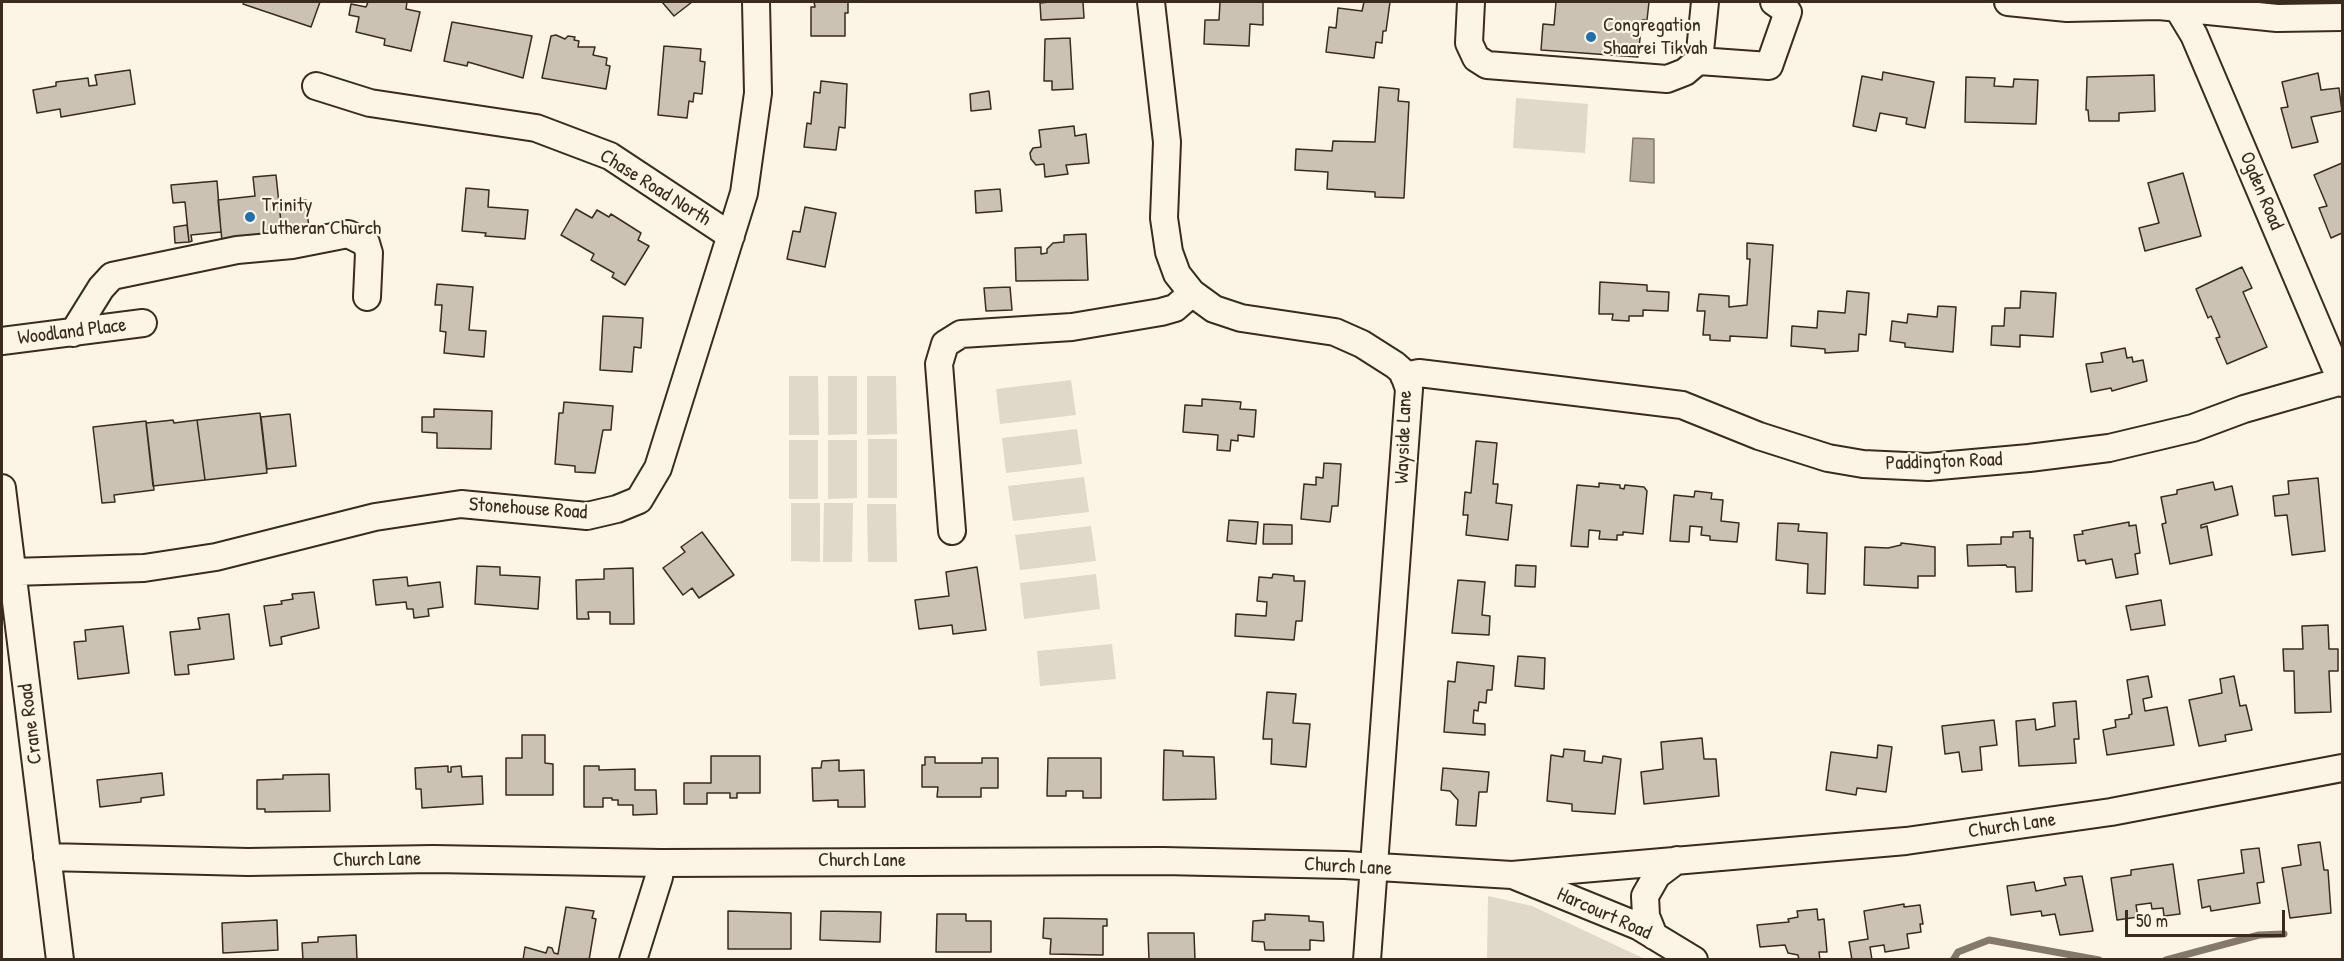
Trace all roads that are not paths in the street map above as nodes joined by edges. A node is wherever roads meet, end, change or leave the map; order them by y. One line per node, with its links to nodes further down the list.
1 (756, 2): 11 (street, Stonehouse Road)
2 (1151, 2): 12 (street, Wayside Lane)
3 (1471, 2): 9 (street)
4 (1705, 2): 9 (street)
5 (1774, 2): 9 (street)
6 (2008, 2): 7 (street)
7 (2175, 4): 8 (street); 18 (street, Ogden Road)
8 (2343, 17)
9 (1699, 60)
10 (316, 86): 11 (street, Chase Road North)
11 (731, 236): 21 (street, Stonehouse Road)
12 (1192, 293): 17 (street, Wayside Lane); 20 (street)
13 (367, 297): 15 (street)
14 (143, 323): 15 (street, Woodland Place)
15 (73, 333): 16 (street, Woodland Place)
16 (2, 341)
17 (1404, 376): 18 (street, Paddington Road); 26 (street, Wayside Lane)
18 (2342, 382)
19 (2, 488): 21 (street, Crane Road)
20 (952, 531)
21 (12, 572): 23 (street, Crane Road)
22 (2343, 768): 24 (street, Church Lane)
23 (47, 857): 25 (street, Church Lane); 29 (street, Crane Road)
24 (1677, 860): 27 (street, Church Lane); 28 (street)
25 (661, 863): 26 (street, Church Lane); 30 (street)
26 (1374, 869): 27 (street, Church Lane); 31 (street, Wayside Lane)
27 (1512, 875): 28 (street, Harcourt Road)
28 (1654, 936): 32 (street, Harcourt Road)
29 (60, 960)
30 (633, 960)
31 (1367, 960)
32 (1694, 960)

